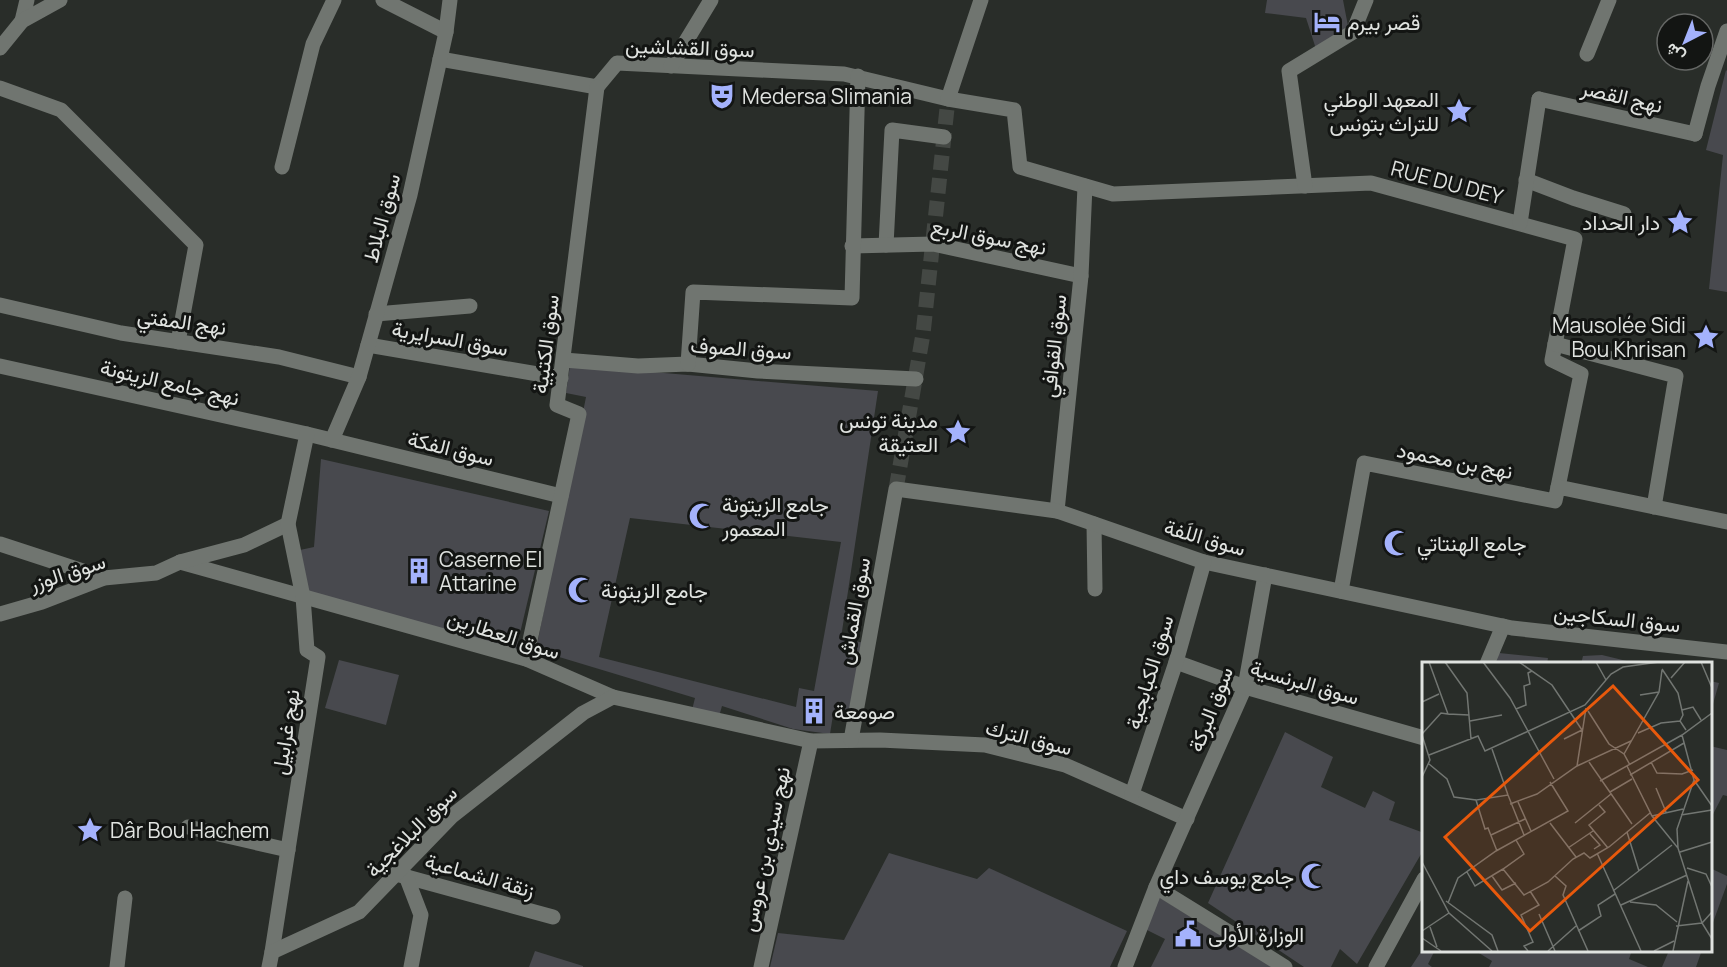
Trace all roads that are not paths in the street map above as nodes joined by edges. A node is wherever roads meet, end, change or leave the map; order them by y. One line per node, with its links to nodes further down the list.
1 (27, 0): 10 (street)
2 (60, 0): 10 (street)
3 (334, 0): 22 (street)
4 (383, 0): 12 (street)
5 (450, 0): 12 (street, سوق البلاط)
6 (711, 0): 16 (street)
7 (981, 0): 20 (street)
8 (1366, 0): 25 (street)
9 (1609, 0): 14 (street)
10 (22, 21): 13 (street)
11 (1727, 31): 23 (street, نهج القصر)
12 (446, 32): 15 (street, سوق البلاط)
13 (0, 48)
14 (1587, 54)
15 (440, 59): 18 (street); 33 (street, سوق البلاط)
16 (671, 66): 17 (street, سوق القشاشين); 18 (street, سوق القشاشين)
17 (858, 76): 20 (street, سوق القشاشين); 29 (street)
18 (597, 87): 37 (street, سوق الكتبية)
19 (0, 88): 34 (street)
20 (948, 99): 24 (street, سوق القشاشين)
21 (944, 137): 28 (street)
22 (282, 167)
23 (1526, 180): 26 (street); 27 (street)
24 (1085, 186): 25 (street, RUE DU DEY); 30 (street, سوق القوافي)
25 (1305, 186): 27 (street, RUE DU DEY)
26 (1624, 214)
27 (1520, 223): 35 (street, RUE DU DEY)
28 (886, 245): 29 (street, نهج سوق الربع); 30 (street, نهج سوق الربع)
29 (852, 246): 38 (street)
30 (1081, 276): 49 (street, سوق القوافي)
31 (0, 305): 34 (street, نهج المفتي)
32 (470, 306): 33 (street)
33 (376, 314): 36 (street, سوق البلاط)
34 (178, 342): 40 (street, نهج المفتي)
35 (1555, 344): 45 (street); 48 (street)
36 (368, 345): 40 (street, سوق البلاط); 41 (street, سوق السرايرية)
37 (564, 360): 38 (street, سوق الصوف); 41 (street, سوق الكتبية)
38 (688, 364): 42 (street, سوق الصوف)
39 (0, 366): 43 (street, نهج جامع الزيتونة)
40 (359, 377): 44 (street, سوق البلاط)
41 (561, 378): 47 (street, سوق الكتبية)
42 (916, 379)
43 (307, 434): 44 (street, نهج جامع الزيتونة); 51 (street, نهج غرابيل)
44 (332, 440): 47 (street, سوق الفكة)
45 (1558, 487): 48 (street); 59 (street, نهج بن محمود)
46 (896, 489): 49 (street, سوق اللَفة); 70 (street, سوق القماش)
47 (561, 496): 64 (street, سوق الكتبية)
48 (1654, 507): 50 (street)
49 (1057, 511): 52 (street, سوق اللَفة)
50 (1727, 522)
51 (288, 524): 54 (street); 60 (street, نهج غرابيل)
52 (1094, 524): 55 (street, سوق اللَفة); 58 (street)
53 (0, 544): 57 (street)
54 (180, 562): 57 (street, سوق الوزر); 60 (street, سوق العطارين)
55 (1204, 562): 56 (street, سوق اللَفة); 65 (street, سوق الكبابجية)
56 (1265, 575): 59 (street, سوق اللَفة); 67 (street, سوق البركة)
57 (104, 578): 61 (street, سوق الوزر)
58 (1095, 589)
59 (1341, 591): 62 (street, سوق اللَفة)
60 (303, 597): 64 (street, سوق العطارين); 75 (street, نهج غرابيل)
61 (0, 614)
62 (1503, 626): 63 (street, سوق السكاجين); 66 (street)
63 (1727, 652)
64 (526, 659): 68 (street, سوق العطارين)
65 (1176, 662): 67 (street, سوق البرنسية); 72 (street, سوق الكبابجية)
66 (1488, 662)
67 (1245, 687): 69 (street, سوق البرنسية); 73 (street, سوق البركة)
68 (613, 697): 71 (street, سوق العطارين); 76 (street, سوق البلاغجية)
69 (1422, 737)
70 (851, 740): 71 (street, سوق العطارين); 72 (street, سوق الترك)
71 (811, 741): 84 (street, نهج سيدي بن عروس)
72 (1132, 795): 73 (street, سوق الترك)
73 (1187, 819): 78 (street, سوق البركة)
74 (188, 827): 75 (street)
75 (288, 850): 81 (street, نهج غرابيل)
76 (401, 875): 80 (street, زنقة الشماعية); 81 (street, سوق البلاغجية); 83 (street)
77 (1422, 883): 87 (street)
78 (1156, 887): 85 (street, سوق البركة); 86 (street)
79 (125, 898): 82 (street)
80 (553, 917)
81 (271, 960)
82 (117, 967)
83 (411, 967)
84 (761, 967)
85 (1125, 967)
86 (1285, 967)
87 (1376, 967)

